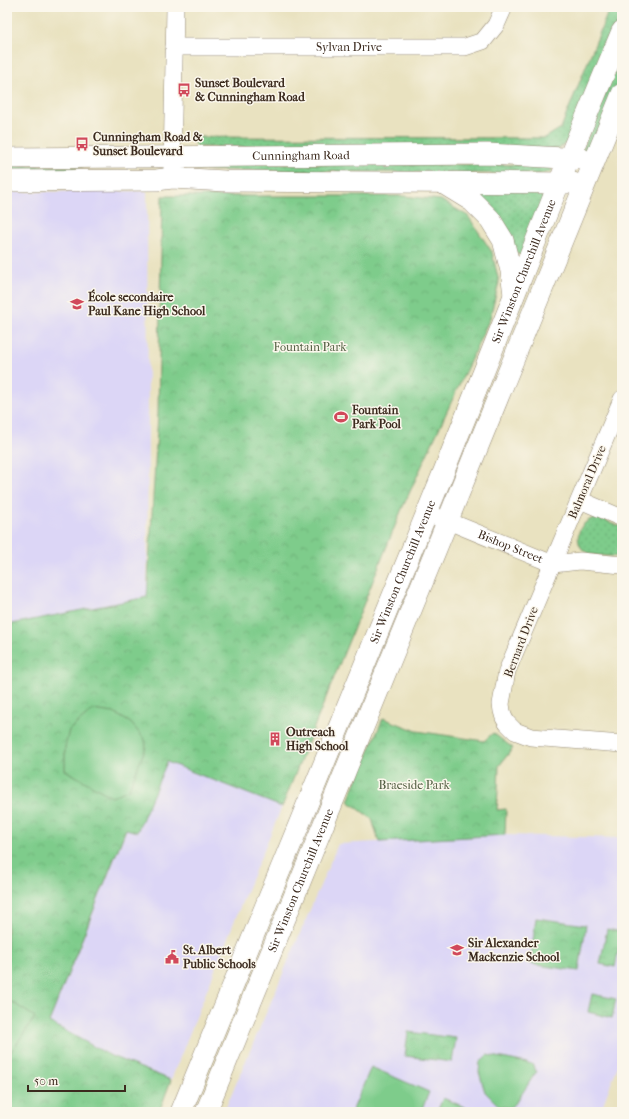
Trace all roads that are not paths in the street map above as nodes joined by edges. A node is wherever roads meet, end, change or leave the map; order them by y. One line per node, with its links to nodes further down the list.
1 (174, 7): 4 (street)
2 (504, 7): 4 (street, Sylvan Drive)
3 (622, 31): 8 (main road, Sir Winston Churchill Avenue)
4 (174, 46): 6 (street)
5 (622, 94): 9 (main road, Sir Winston Churchill Avenue)
6 (172, 156): 7 (main road, Cunningham Road); 8 (main road, Cunningham Road); 10 (street)
7 (7, 158)
8 (569, 158): 9 (main road, Cunningham Road); 13 (main road, Sir Winston Churchill Avenue)
9 (595, 160): 14 (main road, Sir Winston Churchill Avenue)
10 (172, 178): 11 (main road); 12 (main road)
11 (7, 181)
12 (440, 182): 13 (main road); 15 (main road)
13 (560, 183): 14 (main road); 15 (main road, Sir Winston Churchill Avenue)
14 (586, 183): 20 (main road, Sir Winston Churchill Avenue)
15 (514, 298): 18 (main road, Sir Winston Churchill Avenue)
16 (622, 399): 17 (street, Balmoral Drive)
17 (580, 500): 19 (street); 21 (street, Balmoral Drive)
18 (426, 513): 20 (street, Bishop Street); 24 (main road, Sir Winston Churchill Avenue)
19 (622, 518)
20 (448, 521): 21 (street, Bishop Street); 25 (main road, Sir Winston Churchill Avenue)
21 (553, 564): 22 (street, Bishop Street); 23 (street, Bernard Drive)
22 (622, 565)
23 (622, 744)
24 (181, 1112)
25 (206, 1112)

